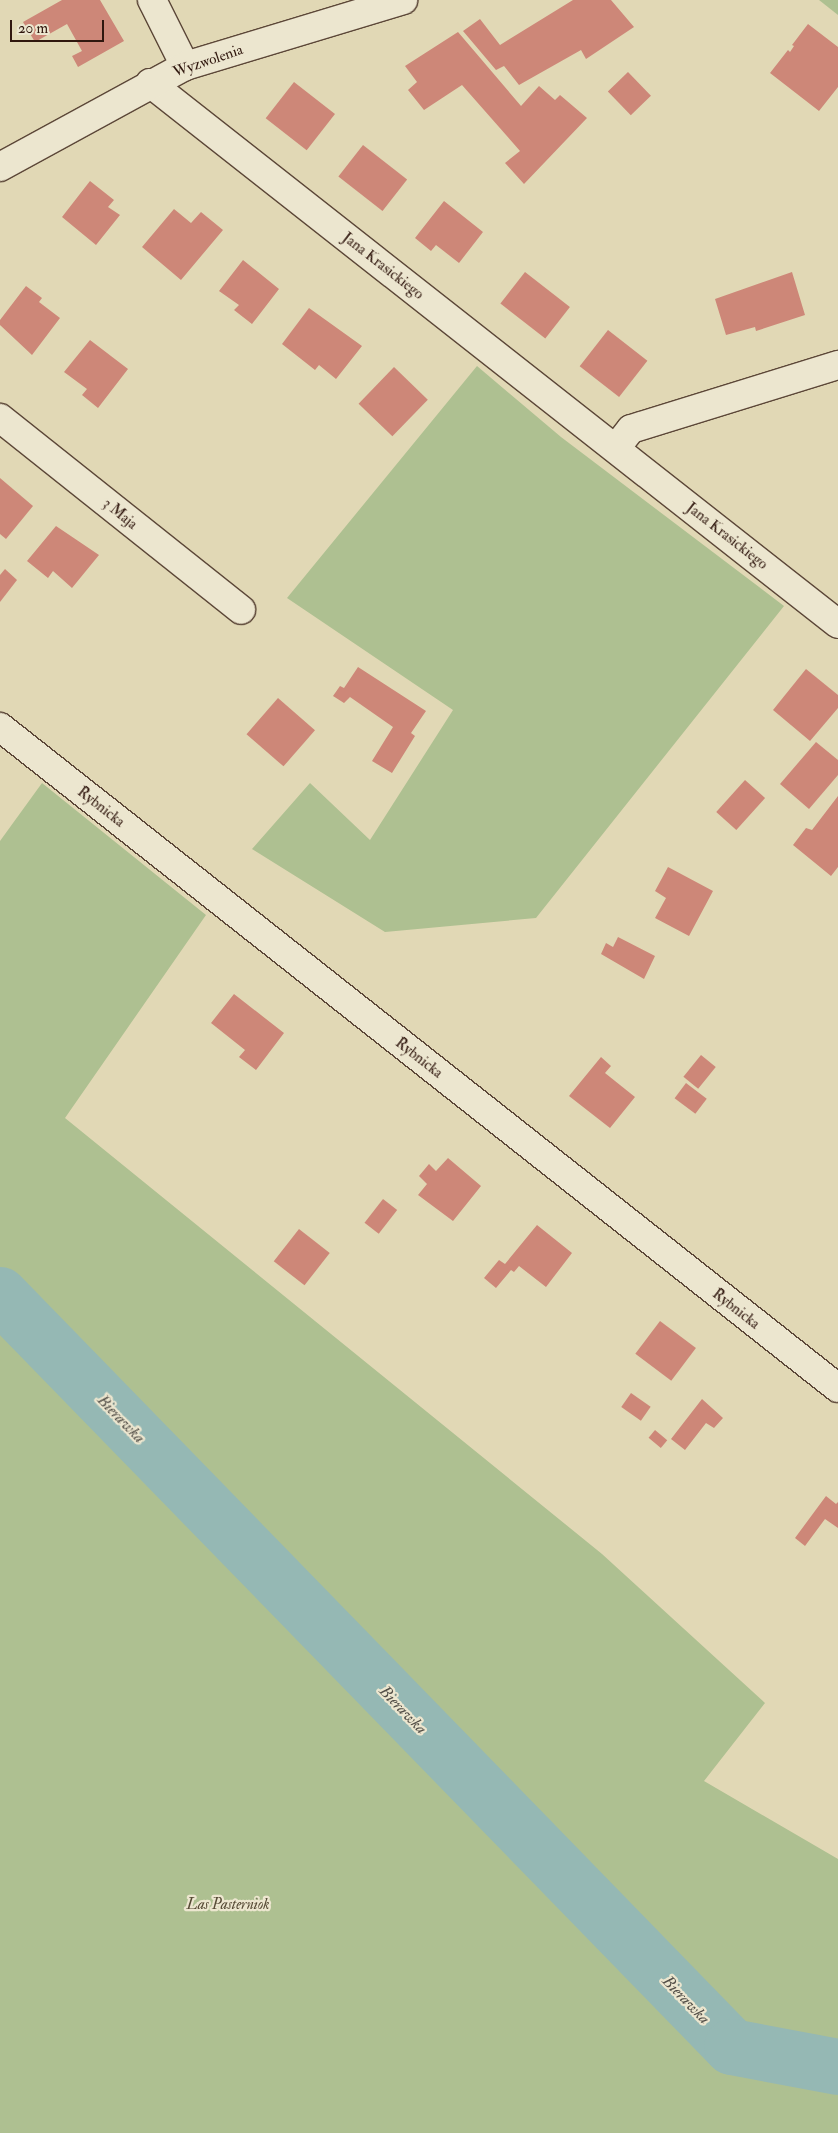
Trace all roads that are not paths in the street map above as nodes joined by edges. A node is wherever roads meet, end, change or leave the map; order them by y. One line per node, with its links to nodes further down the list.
1 (152, 0): 3 (street)
2 (403, 0): 3 (street, Wyzwolenia)
3 (185, 66): 4 (street, Wyzwolenia)
4 (150, 83): 5 (street, Wyzwolenia); 8 (street, Jana Krasickiego)
5 (0, 167)
6 (838, 366): 8 (street)
7 (0, 418): 9 (street, 3 Maja)
8 (616, 448): 10 (street, Jana Krasickiego)
9 (241, 610)
10 (838, 624)
11 (0, 727): 12 (street, Rybnicka)
12 (838, 1388)

